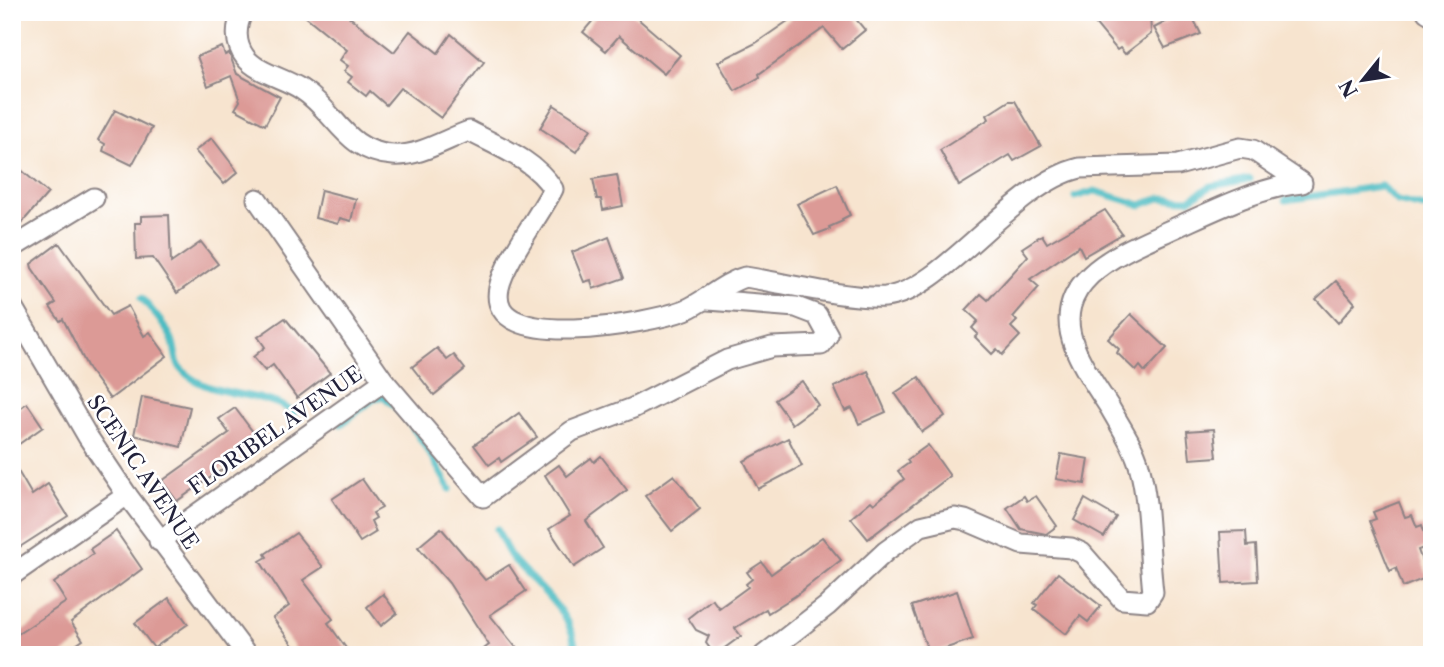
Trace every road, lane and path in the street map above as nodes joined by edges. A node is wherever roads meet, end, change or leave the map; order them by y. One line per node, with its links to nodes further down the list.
1 (243, 12): 7 (street, FLORIBEL AVENUE)
2 (1427, 12): 3 (street)
3 (1432, 15)
4 (94, 198): 6 (street)
5 (257, 199): 9 (street, FLORIBEL AVENUE)
6 (12, 248)
7 (708, 300): 9 (street, FLORIBEL AVENUE); 14 (street, FLORIBEL AVENUE)
8 (12, 306): 10 (street, SCENIC AVENUE)
9 (384, 381): 11 (street, FLORIBEL AVENUE)
10 (127, 495): 11 (street, SCENIC AVENUE); 12 (street)
11 (159, 541): 13 (street, SCENIC AVENUE)
12 (12, 575)
13 (247, 655)
14 (764, 655)

